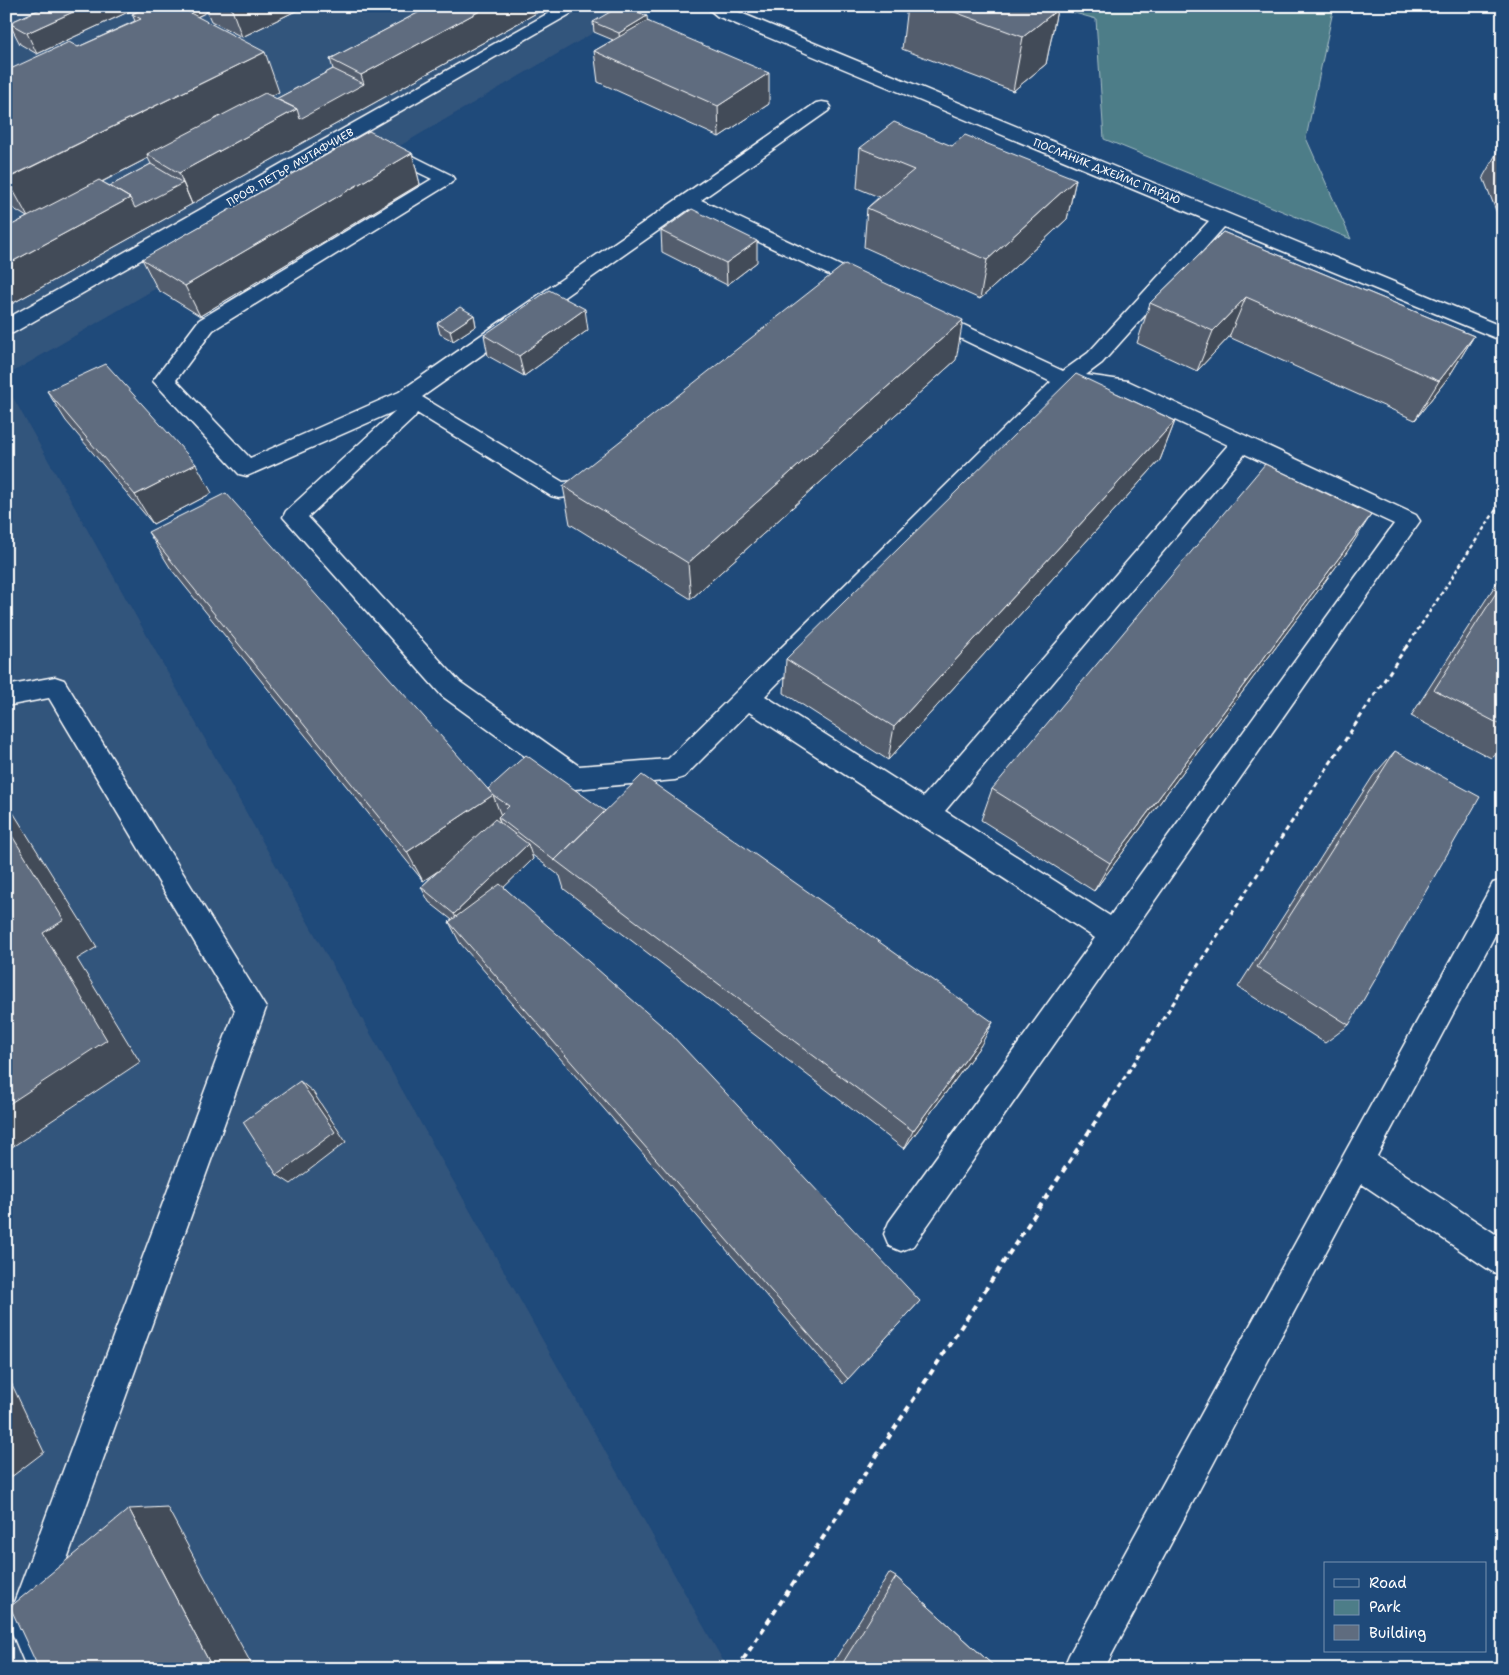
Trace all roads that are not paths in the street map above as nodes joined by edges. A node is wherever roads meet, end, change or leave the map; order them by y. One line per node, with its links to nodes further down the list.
1 (573, 6): 7 (street, ПРОФ. ПЕТЪР МУТАФЧИЕВ)
2 (713, 6): 6 (street, ПОСЛАНИК ДЖЕЙМС ПАРДЮ)
3 (822, 107): 5 (street)
4 (407, 160): 10 (street)
5 (688, 201): 9 (street); 10 (street)
6 (1222, 218): 8 (street, ПОСЛАНИК ДЖЕЙМС ПАРДЮ); 9 (street)
7 (6, 328)
8 (1503, 335)
9 (1065, 380): 11 (street); 14 (street)
10 (407, 397): 12 (street); 14 (street)
11 (1242, 443): 15 (street); 17 (street)
12 (618, 475)
13 (6, 696): 21 (street)
14 (746, 697): 15 (street)
15 (926, 814): 17 (street)
16 (1503, 892): 18 (street)
17 (1115, 935): 19 (street)
18 (1357, 1162): 20 (street); 22 (street)
19 (901, 1234)
20 (1503, 1259)
21 (47, 1669)
22 (1083, 1669)

